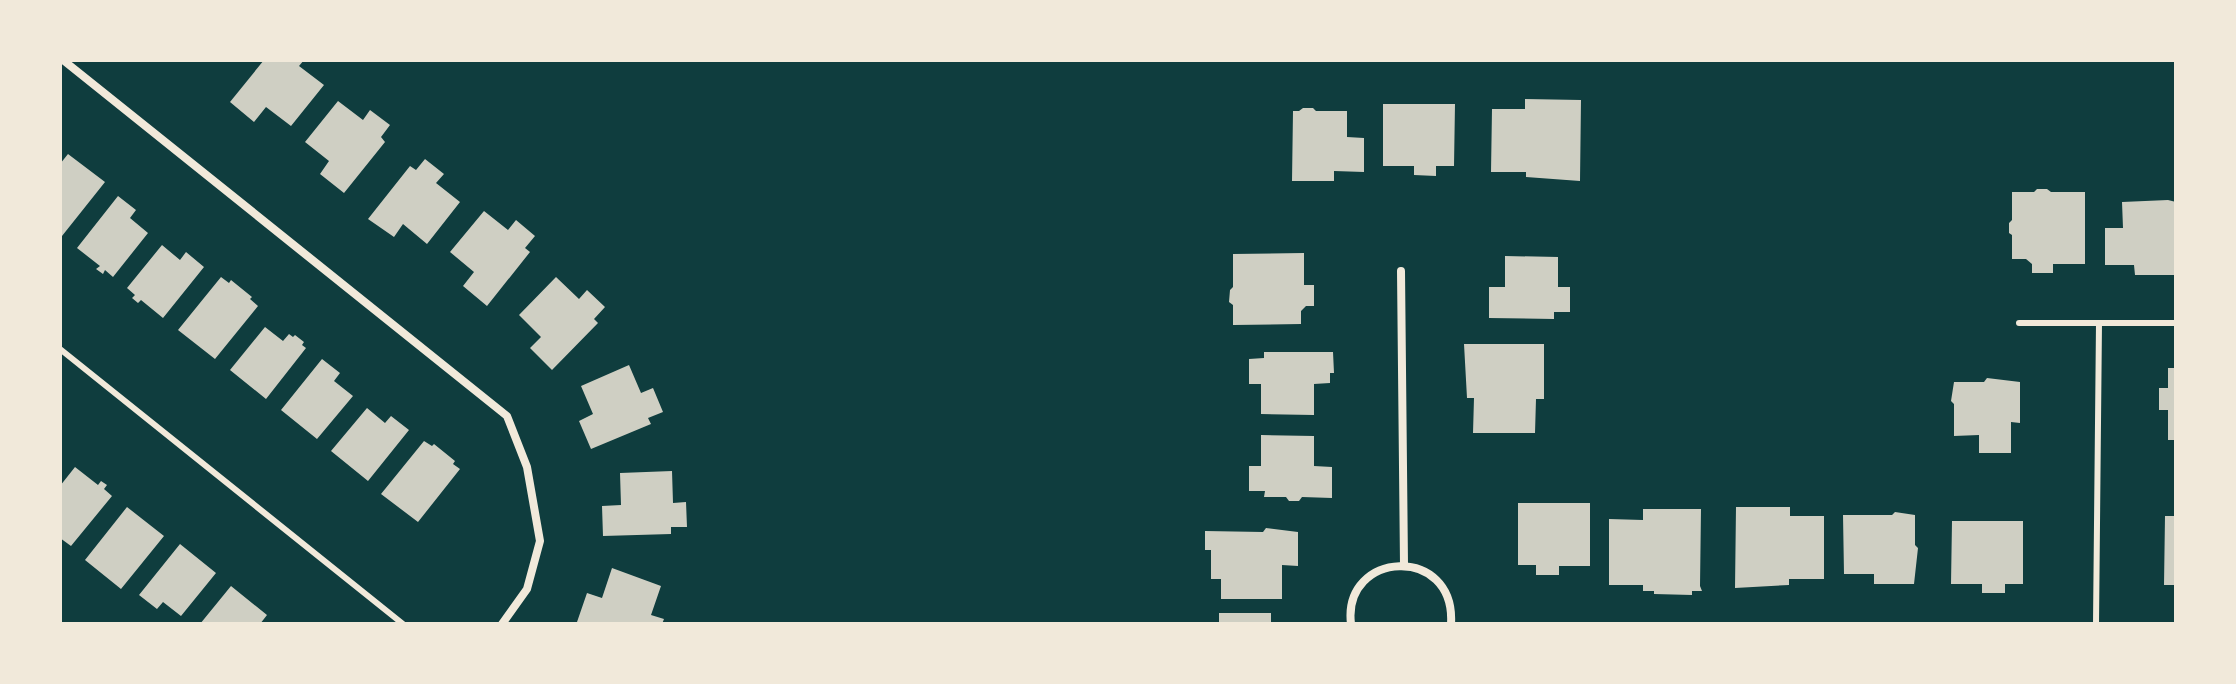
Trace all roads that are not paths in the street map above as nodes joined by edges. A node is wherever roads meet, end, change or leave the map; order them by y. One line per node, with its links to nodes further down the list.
1 (63, 60): 9 (street)
2 (1401, 271): 7 (street)
3 (2019, 323): 4 (lane)
4 (2099, 323): 5 (lane); 12 (lane)
5 (2176, 323)
6 (60, 349): 8 (lane)
7 (1404, 565): 10 (street); 11 (street)
8 (403, 624)
9 (502, 624)
10 (1351, 624)
11 (1451, 624)
12 (2096, 624)

